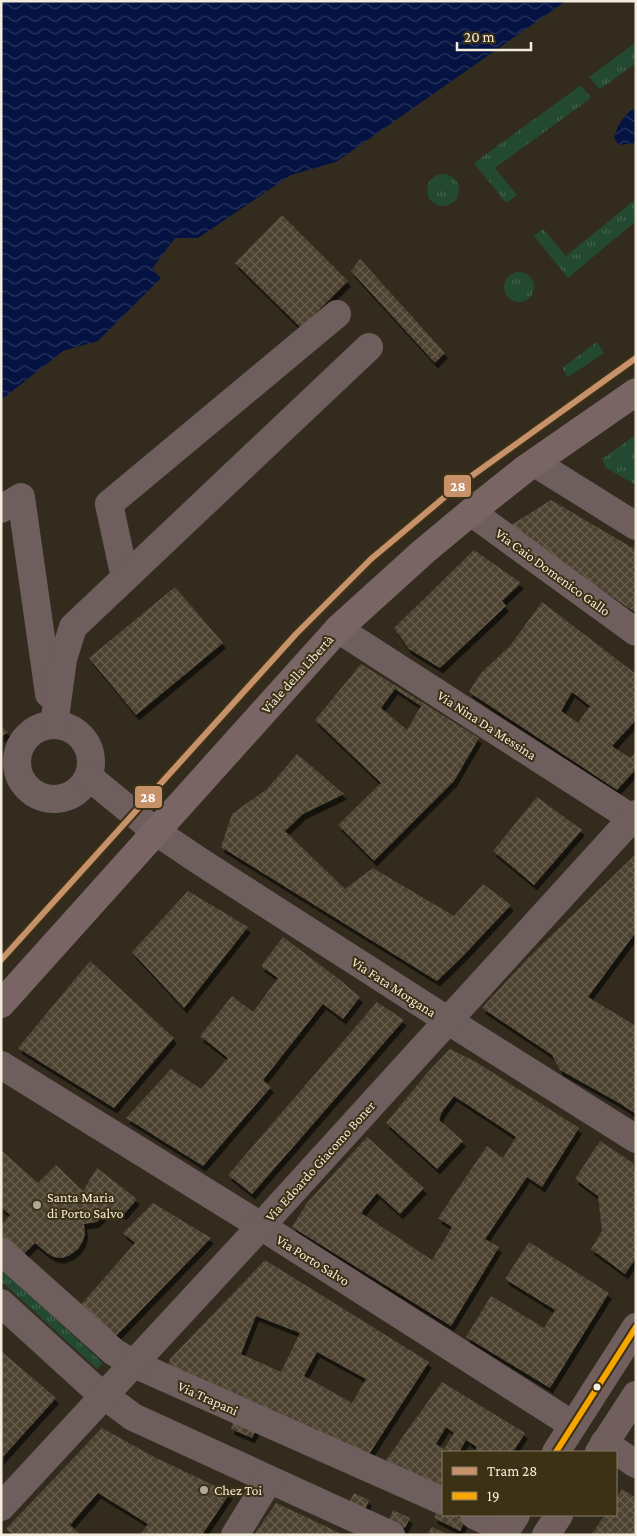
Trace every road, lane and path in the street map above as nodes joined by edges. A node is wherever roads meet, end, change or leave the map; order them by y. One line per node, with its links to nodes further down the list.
1 (337, 314): 8 (street)
2 (369, 347): 8 (street)
3 (636, 392): 4 (main road, Viale della Libertà)
4 (535, 463): 6 (main road, Viale della Libertà); 7 (street)
5 (1, 509): 11 (street)
6 (472, 512): 9 (main road, Viale della Libertà); 10 (street, Via Caio Domenico Gallo)
7 (636, 526)
8 (125, 578): 11 (street)
9 (338, 629): 14 (street, Via Nina Da Messina); 15 (main road, Viale della Libertà)
10 (636, 632)
11 (54, 725): 12 (street); 13 (street)
12 (10, 759): 13 (street)
13 (89, 777): 15 (street, Via Fata Morgana)
14 (634, 818): 17 (street, Via Edoardo Giacomo Boner)
15 (155, 831): 16 (main road, Viale della Libertà); 17 (street, Via Fata Morgana)
16 (1, 1004)
17 (447, 1020): 19 (street, Via Fata Morgana); 20 (street, Via Edoardo Giacomo Boner)
18 (1, 1065): 20 (street, Via Porto Salvo)
19 (636, 1139)
20 (261, 1226): 24 (street, Via Edoardo Giacomo Boner); 27 (street, Via Porto Salvo)
21 (1, 1251): 24 (street, Via Trapani)
22 (1, 1303): 26 (street)
23 (636, 1327): 27 (main road)
24 (134, 1364): 26 (street, Via Edoardo Giacomo Boner); 33 (street, Via Trapani)
25 (636, 1395): 28 (main road)
26 (104, 1396): 32 (street); 34 (street, Via Edoardo Giacomo Boner)
27 (573, 1425): 29 (main road)
28 (602, 1448)
29 (557, 1451)
30 (617, 1455): 31 (street)
31 (636, 1464)
32 (269, 1480): 38 (street); 39 (street)
33 (442, 1502)
34 (1, 1506)
35 (476, 1516): 37 (street)
36 (558, 1516): 40 (main road)
37 (508, 1529)
38 (235, 1535)
39 (391, 1535)
40 (546, 1535)

